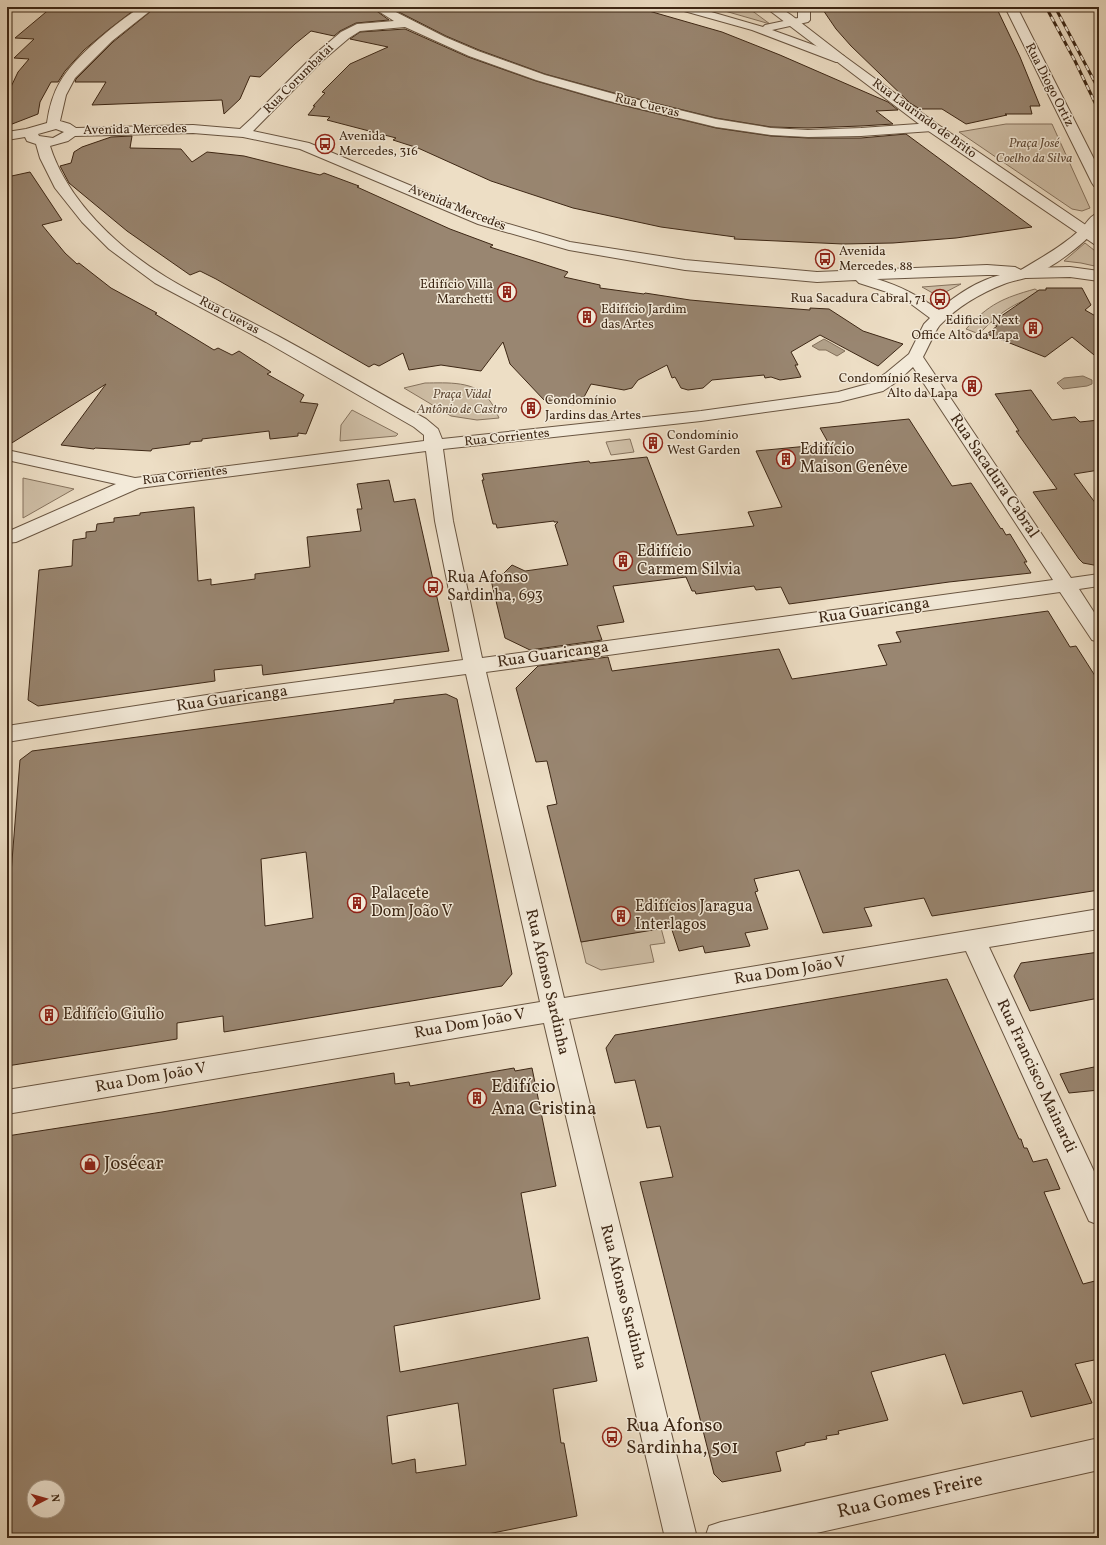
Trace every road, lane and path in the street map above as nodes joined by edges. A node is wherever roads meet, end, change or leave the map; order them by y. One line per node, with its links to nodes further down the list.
1 (150, 7): 13 (street)
2 (373, 7): 10 (street, Rua Corumbatai)
3 (378, 7): 8 (street, Rua Cuevas)
4 (681, 7): 11 (street)
5 (772, 7): 9 (street, Rua Laurindo de Brito)
6 (804, 7): 9 (street)
7 (1011, 7): 21 (street, Rua Diogo Ortiz)
8 (406, 23): 10 (street, Rua Corumbatai); 14 (street, Rua Cuevas)
9 (794, 23): 11 (street); 12 (street, Rua Laurindo de Brito)
10 (357, 28): 16 (street, Rua Corumbatai)
11 (756, 28): 12 (street)
12 (840, 59): 14 (street, Rua Laurindo de Brito)
13 (53, 125): 15 (street); 18 (street)
14 (932, 127): 23 (street, Rua Laurindo de Brito)
15 (71, 132): 16 (street, Avenida Mercedes); 19 (street)
16 (243, 133): 27 (street, Avenida Mercedes)
17 (7, 137): 18 (street)
18 (36, 137): 19 (street); 20 (street, Rua Cuevas)
19 (57, 141): 20 (street)
20 (47, 158): 31 (street, Rua Cuevas)
21 (1099, 184)
22 (1098, 219): 23 (street); 24 (street)
23 (1069, 221): 24 (street)
24 (1083, 235): 25 (street); 26 (street)
25 (1099, 241)
26 (1026, 273): 27 (street, Avenida Mercedes); 28 (street); 29 (street)
27 (848, 275): 29 (street, Avenida Mercedes)
28 (1099, 276)
29 (939, 317): 30 (street)
30 (915, 356): 31 (street, Rua Corrientes); 36 (street, Rua Sacadura Cabral)
31 (433, 446): 33 (street, Rua Corrientes); 38 (street, Rua Afonso Sardinha)
32 (7, 455): 33 (street)
33 (135, 483): 34 (street)
34 (8, 541)
35 (1099, 580): 36 (street, Rua Guaricanga)
36 (1066, 584): 37 (street, Rua Sacadura Cabral); 38 (street, Rua Guaricanga)
37 (1099, 635)
38 (474, 666): 39 (street, Rua Guaricanga); 42 (street, Rua Afonso Sardinha)
39 (7, 734)
40 (1099, 919): 41 (street, Rua Dom João V)
41 (973, 940): 42 (street, Rua Dom João V); 44 (street, Rua Francisco Mainardi)
42 (554, 1010): 43 (street, Rua Dom João V); 46 (street, Rua Afonso Sardinha)
43 (7, 1102)
44 (1099, 1212)
45 (1099, 1454): 47 (street, Rua Gomes Freire)
46 (681, 1538)
47 (721, 1538)

